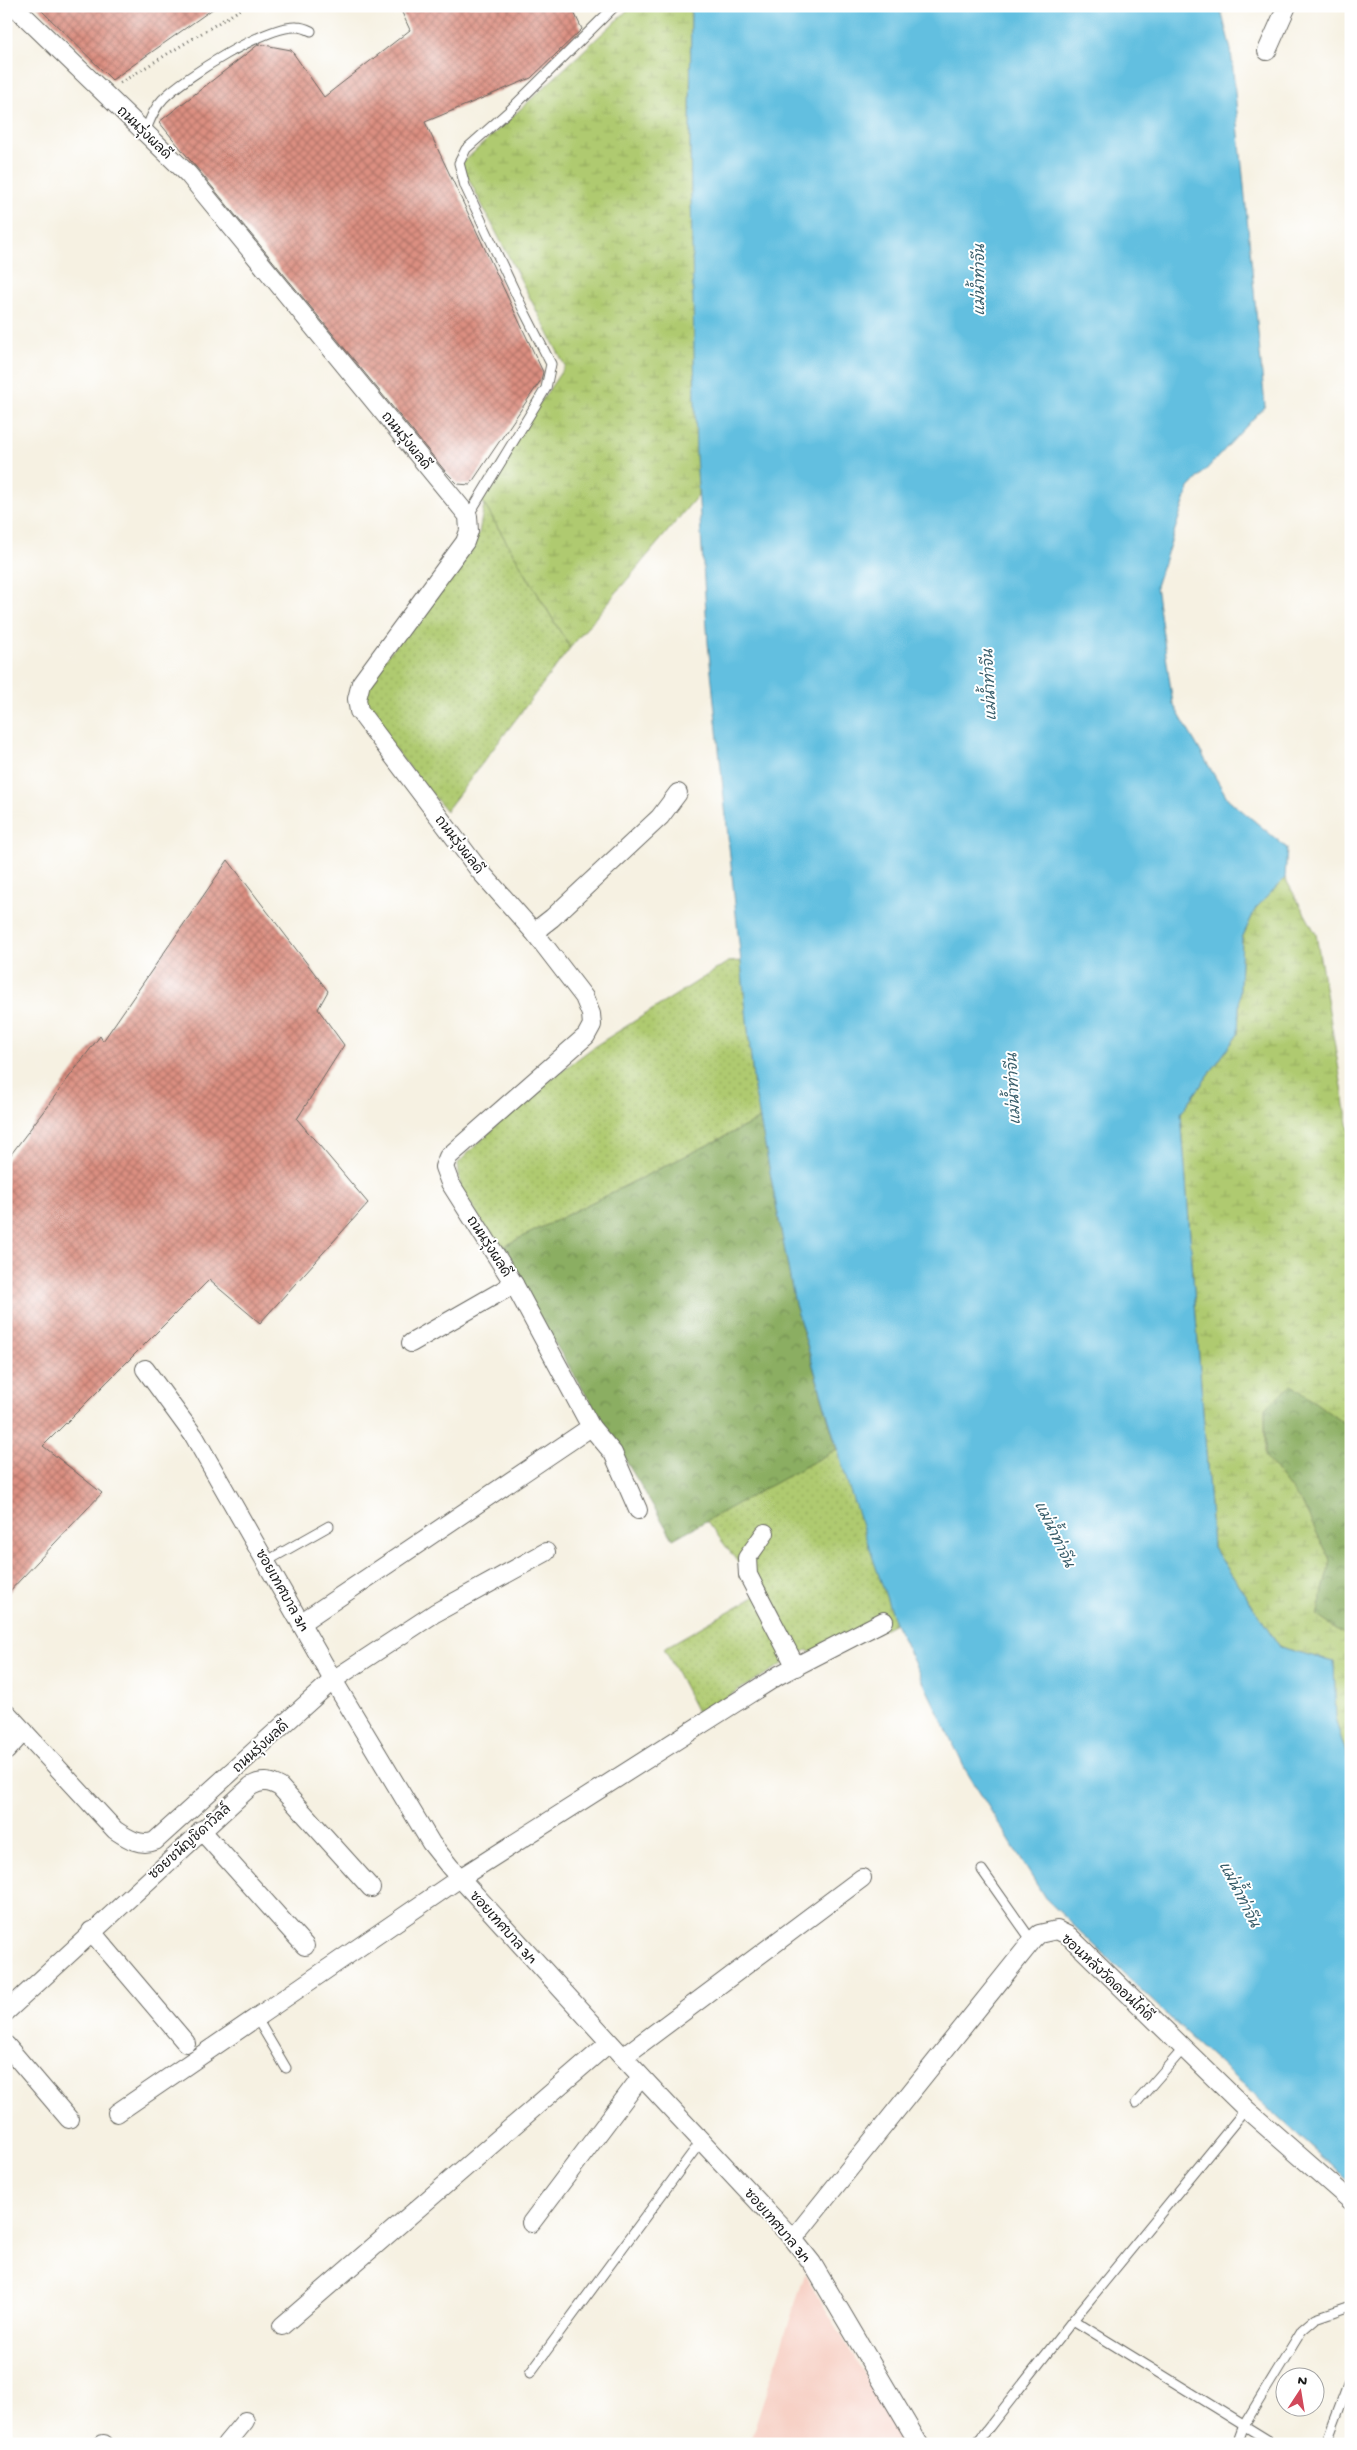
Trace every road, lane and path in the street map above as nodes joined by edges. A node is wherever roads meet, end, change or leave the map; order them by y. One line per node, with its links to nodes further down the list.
1 (14, 6): 7 (street, ถนนรุ่งผลดี)
2 (246, 6): 7 (path)
3 (616, 6): 9 (lane)
4 (1287, 6): 6 (street)
5 (311, 31): 8 (lane)
6 (1267, 51)
7 (104, 93): 8 (street, ถนนรุ่งผลดี)
8 (145, 132): 9 (street, ถนนรุ่งผลดี)
9 (468, 516): 11 (street, ถนนรุ่งผลดี)
10 (678, 793): 11 (street)
11 (534, 932): 12 (street, ถนนรุ่งผลดี)
12 (514, 1284): 13 (street); 15 (street, ถนนรุ่งผลดี)
13 (411, 1343)
14 (145, 1369): 20 (street, ซอยเทศบาล 3/1)
15 (591, 1427): 16 (street, ถนนรุ่งผลดี); 22 (street)
16 (638, 1510)
17 (329, 1526): 20 (lane)
18 (765, 1533): 23 (street)
19 (546, 1552): 24 (street, ถนนรุ่งผลดี)
20 (267, 1561): 22 (street, ซอยเทศบาล 3/1)
21 (884, 1621): 23 (street)
22 (302, 1622): 24 (street, ซอยเทศบาล 3/1)
23 (796, 1667): 30 (street)
24 (333, 1680): 26 (street, ถนนรุ่งผลดี); 30 (street, ซอยเทศบาล 3/1)
25 (6, 1712): 26 (street, ถนนรุ่งผลดี)
26 (24, 1731): 27 (street)
27 (6, 1751)
28 (201, 1830): 32 (street, ซอยชนัญชิดาวิลล์); 33 (street, ซอยชนัญชิดาวิลล์); 35 (street)
29 (982, 1870): 34 (lane)
30 (460, 1878): 37 (street); 39 (street, ซอยเทศบาล 3/1)
31 (862, 1878): 42 (street)
32 (371, 1888)
33 (91, 1932): 36 (street, ซอยชนัญชิดาวิลล์); 38 (street)
34 (1032, 1940): 41 (street, ซอนหลังวัดดอนไก่ดี); 52 (street, ซอนหลังวัดดอนไก่ดี)
35 (305, 1946)
36 (6, 2012)
37 (256, 2017): 43 (lane); 47 (street)
38 (186, 2042)
39 (609, 2043): 42 (street, ซอยเทศบาล 3/1); 55 (street)
40 (6, 2045): 48 (street)
41 (1184, 2048): 45 (lane); 46 (street, ซอนหลังวัดดอนไก่ดี)
42 (622, 2058): 44 (street, ซอยเทศบาล 3/1)
43 (286, 2068)
44 (641, 2077): 49 (street, ซอยเทศบาล 3/1); 51 (street)
45 (1136, 2103)
46 (1246, 2109): 50 (street, ซอนหลังวัดดอนไก่ดี); 54 (lane)
47 (116, 2113)
48 (69, 2119)
49 (702, 2140): 52 (street, ซอยเทศบาล 3/1); 56 (lane)
50 (1351, 2201)
51 (531, 2223)
52 (793, 2239): 61 (street, ซอยเทศบาล 3/1)
53 (1351, 2306): 59 (lane)
54 (1073, 2320): 59 (lane); 62 (lane)
55 (282, 2326)
56 (530, 2373)
57 (1351, 2377): 65 (lane)
58 (245, 2421): 60 (street)
59 (1244, 2426): 63 (lane); 64 (lane)
60 (226, 2444)
61 (919, 2444)
62 (976, 2444)
63 (1237, 2444)
64 (1274, 2444)
65 (1326, 2444)

